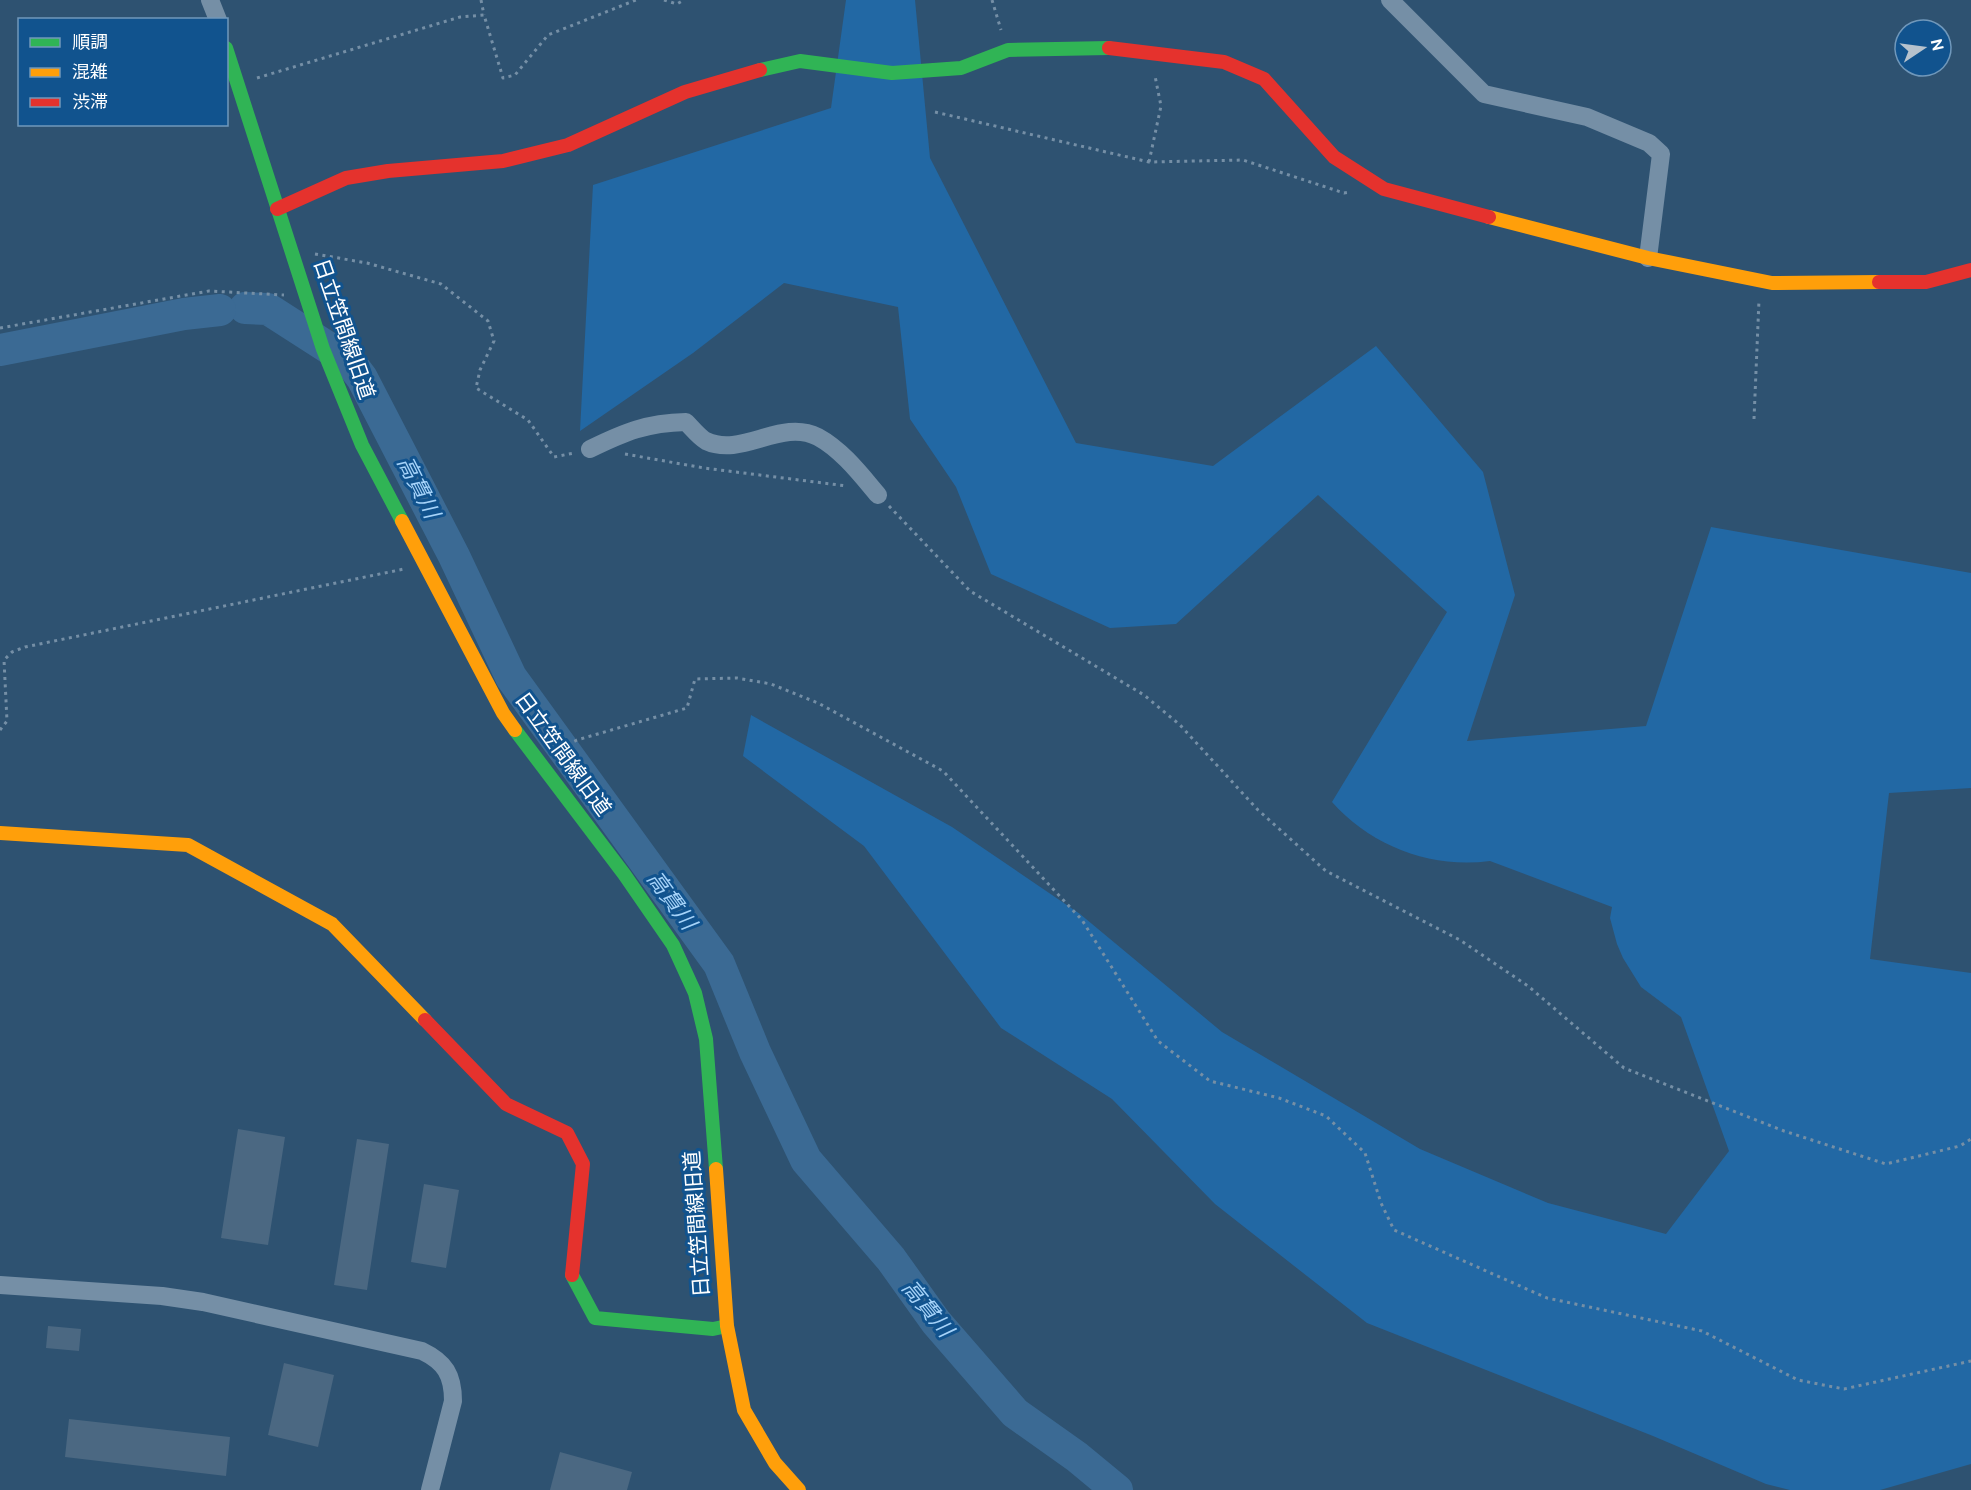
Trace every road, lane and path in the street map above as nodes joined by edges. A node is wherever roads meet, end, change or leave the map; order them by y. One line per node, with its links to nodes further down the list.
1 (210, 0): 9 (street)
2 (481, 0): 8 (path)
3 (636, 0): 8 (path)
4 (664, 0): 5 (path)
5 (684, 0)
6 (992, 0): 10 (path)
7 (1390, 0): 19 (street)
8 (484, 15): 13 (path)
9 (217, 18)
10 (1008, 50): 11 (street); 17 (street)
11 (1151, 54): 15 (path); 19 (street)
12 (228, 55): 13 (street, 日立笠間線旧道)
13 (237, 84): 17 (street, 日立笠間線旧道)
14 (935, 112): 15 (path)
15 (1149, 162): 16 (path)
16 (1354, 192)
17 (277, 209): 18 (street, 日立笠間線旧道)
18 (293, 250): 22 (street, 日立笠間線旧道); 25 (path)
19 (1648, 258): 21 (street)
20 (1971, 270): 21 (street)
21 (1760, 280): 24 (path)
22 (307, 296): 23 (path); 29 (street, 日立笠間線旧道)
23 (0, 328)
24 (1754, 418)
25 (590, 449): 28 (street)
26 (624, 454): 27 (path)
27 (850, 487)
28 (878, 495): 33 (path)
29 (425, 565): 30 (path); 35 (street, 日立笠間線旧道)
30 (0, 730)
31 (554, 751): 36 (path)
32 (0, 833): 35 (street)
33 (1971, 1139)
34 (0, 1285): 37 (street)
35 (727, 1326): 38 (street, 日立笠間線旧道)
36 (1971, 1361)
37 (430, 1490)
38 (799, 1490)

